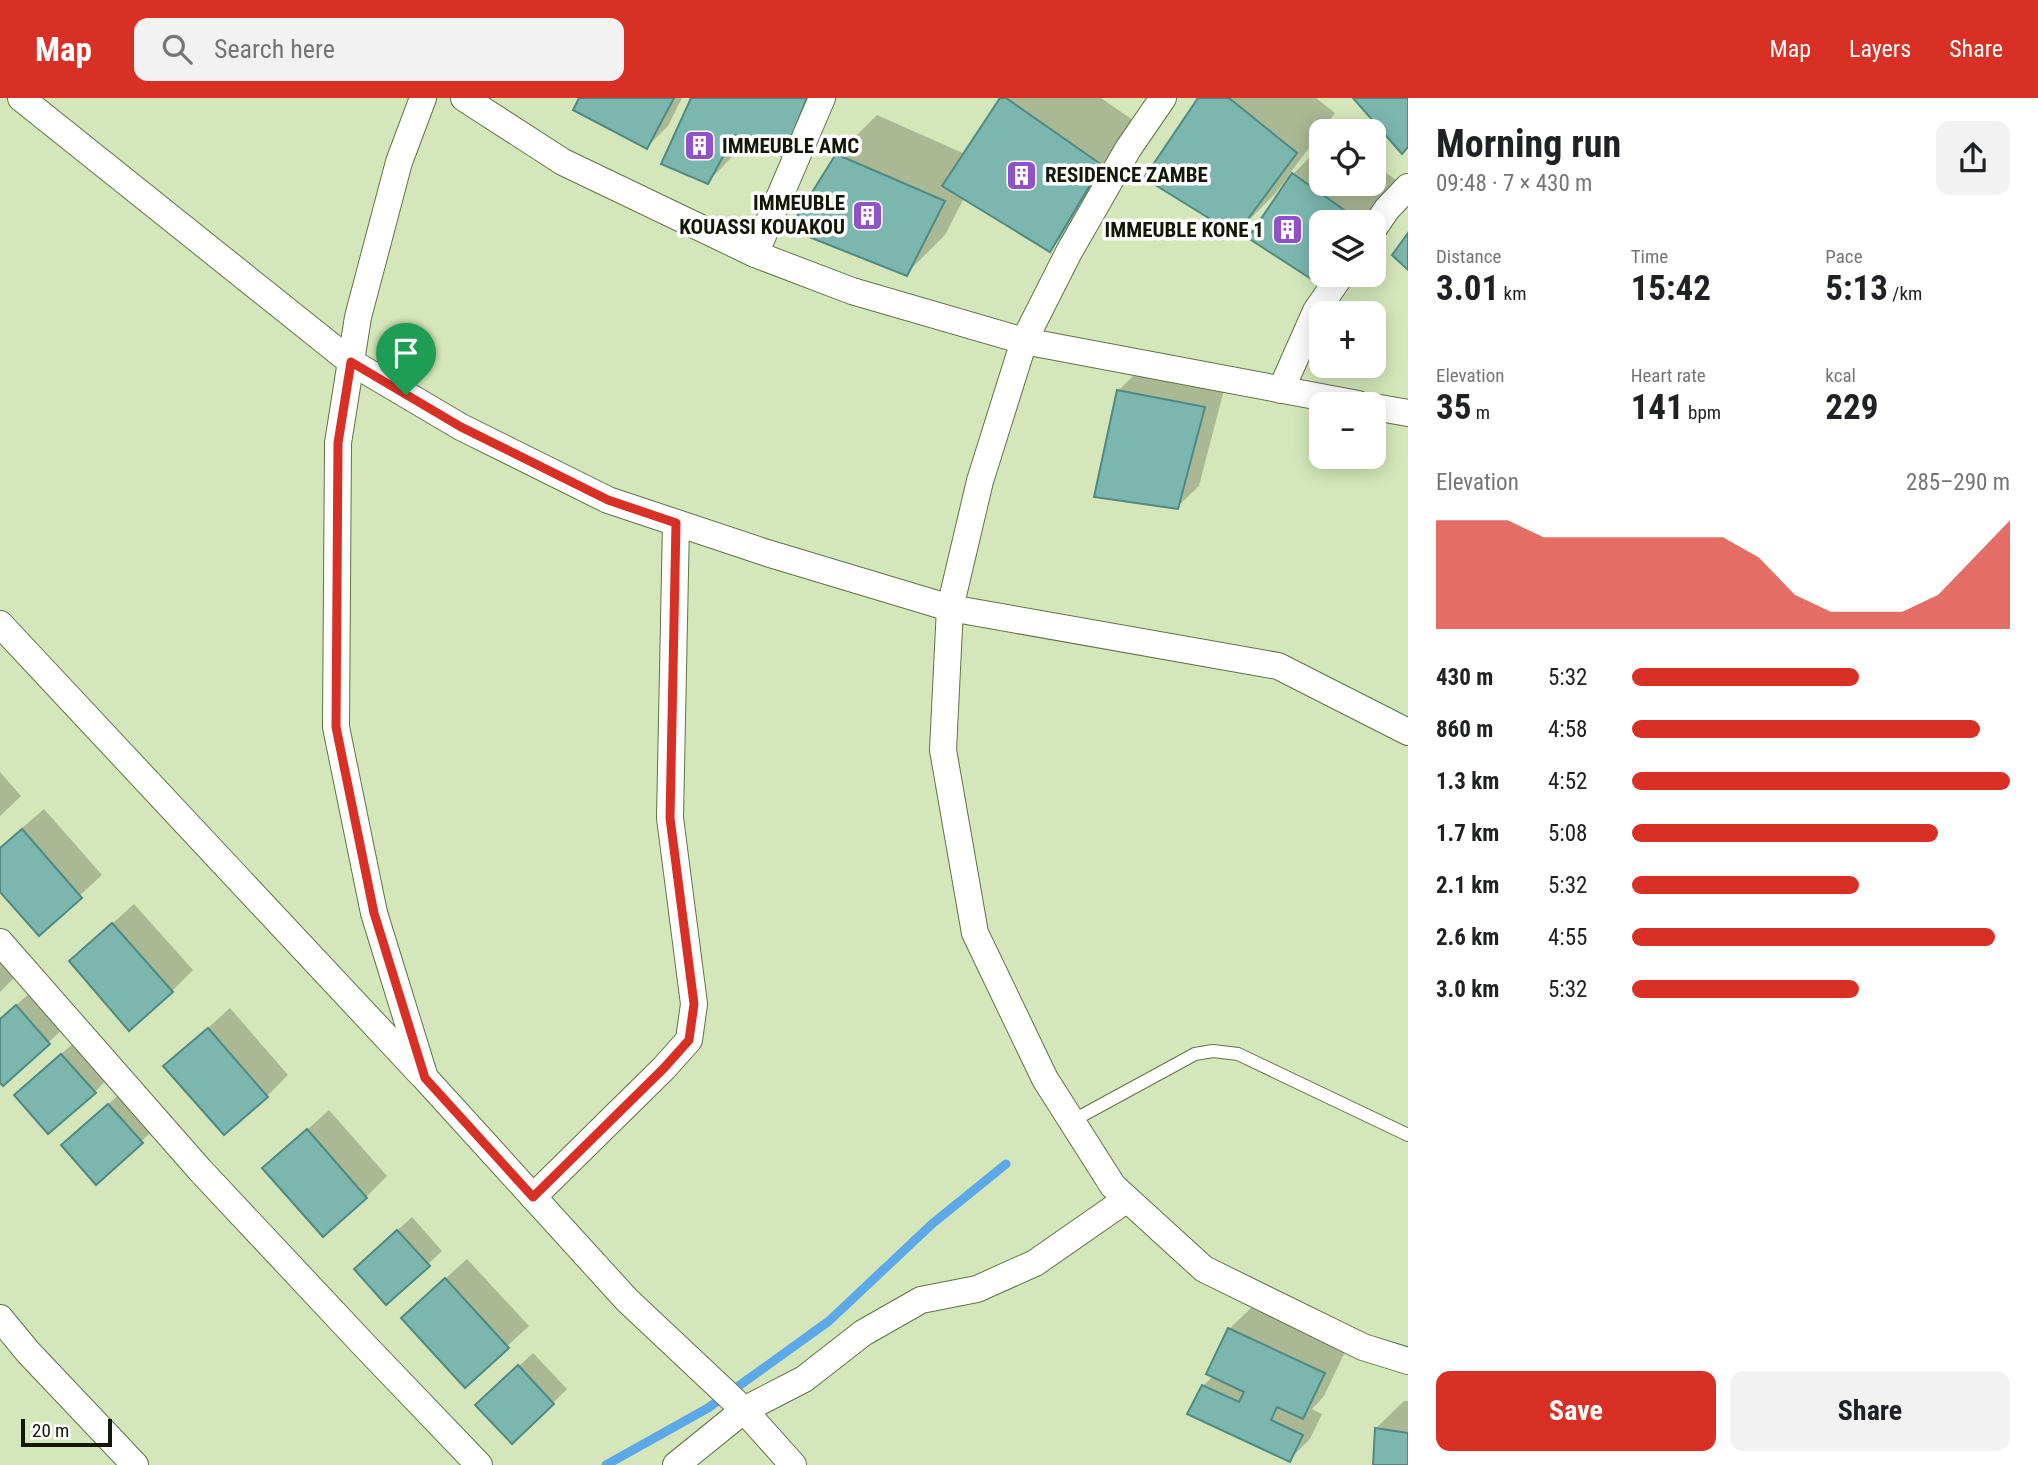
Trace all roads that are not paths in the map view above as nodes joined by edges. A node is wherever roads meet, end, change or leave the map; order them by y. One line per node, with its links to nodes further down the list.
1 (20, 98): 11 (street)
2 (423, 98): 11 (street)
3 (464, 98): 8 (street)
4 (822, 98): 8 (street)
5 (1163, 98): 10 (street)
6 (1408, 187): 7 (street)
7 (1386, 211)
8 (755, 254): 10 (street)
9 (1333, 287): 12 (street)
10 (1024, 341): 12 (street); 17 (street)
11 (351, 362): 16 (street); 21 (street)
12 (1281, 390): 13 (street)
13 (1309, 395)
14 (1386, 409): 15 (street)
15 (1408, 413)
16 (676, 523): 17 (street); 24 (street)
17 (950, 608): 19 (street); 22 (street)
18 (0, 624): 21 (street)
19 (1408, 732)
20 (0, 942): 30 (street)
21 (425, 1078): 24 (street)
22 (1072, 1121): 23 (lane); 25 (street)
23 (1408, 1135)
24 (533, 1197): 28 (street)
25 (1128, 1199): 27 (street); 28 (street)
26 (0, 1318): 29 (street)
27 (1408, 1361)
28 (744, 1410): 31 (street); 32 (street)
29 (135, 1465)
30 (479, 1465)
31 (676, 1465)
32 (793, 1465)

